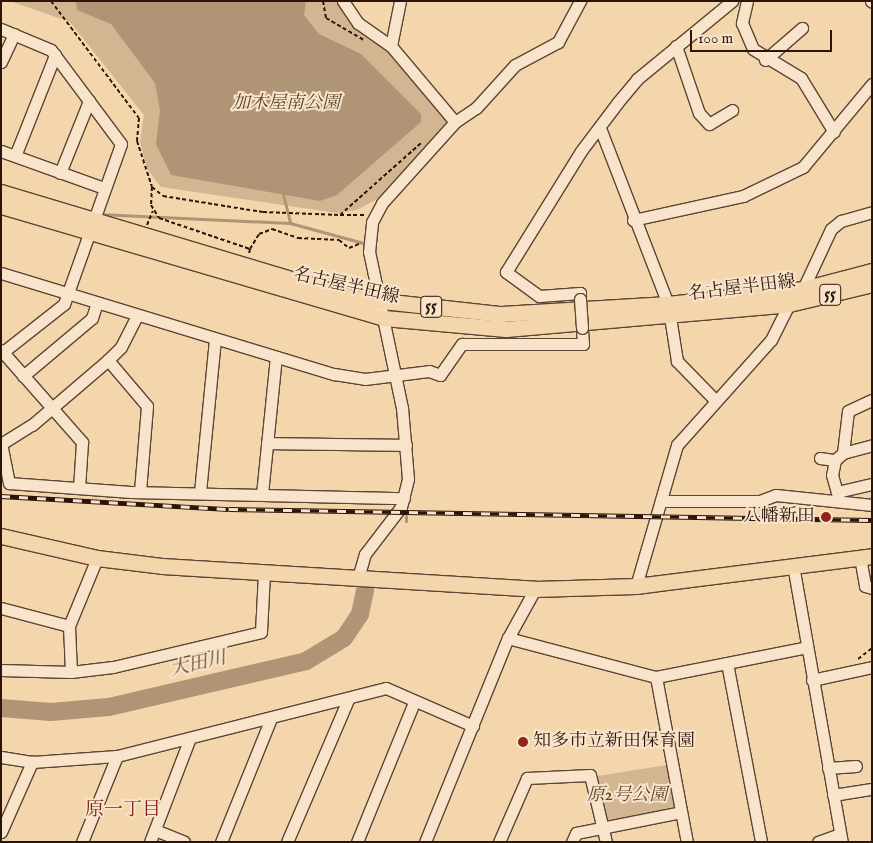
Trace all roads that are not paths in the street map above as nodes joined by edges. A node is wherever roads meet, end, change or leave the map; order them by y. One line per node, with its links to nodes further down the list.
1 (343, 1): 9 (street)
2 (400, 1): 9 (street)
3 (732, 1): 10 (street)
4 (747, 1): 12 (street)
5 (577, 2): 17 (street)
6 (802, 28): 12 (street)
7 (1, 29): 8 (street)
8 (14, 34): 11 (street); 13 (street)
9 (391, 46): 17 (street)
10 (676, 46): 16 (street); 18 (street)
11 (55, 55): 15 (street); 21 (street)
12 (765, 60): 19 (street)
13 (1, 62)
14 (872, 84): 19 (street)
15 (89, 101): 22 (street); 23 (street)
16 (732, 110)
17 (455, 122): 34 (street)
18 (600, 128): 27 (street); 45 (street, bridge)
19 (834, 132): 27 (street)
20 (1, 151): 21 (street)
21 (15, 156): 22 (street)
22 (60, 172): 23 (street)
23 (104, 188): 28 (street)
24 (1, 192): 28 (main road, 名古屋半田線 / 55)
25 (1, 206): 28 (main road, 名古屋半田線 / 55)
26 (872, 212): 32 (street)
27 (633, 220): 37 (street)
28 (91, 227): 33 (street); 34 (main road, 名古屋半田線 / 55); 39 (main road, 名古屋半田線 / 55)
29 (872, 271): 32 (main road, 名古屋半田線 / 55)
30 (1, 273): 33 (street)
31 (872, 284): 36 (main road, 名古屋半田線 / 55)
32 (803, 289): 37 (main road, 名古屋半田線 / 55)
33 (70, 294): 35 (street); 41 (street)
34 (379, 301): 37 (main road, 名古屋半田線 / 55); 39 (street)
35 (97, 303): 38 (street); 44 (street)
36 (789, 304): 37 (main road, 名古屋半田線 / 55); 46 (street)
37 (670, 310): 39 (main road, 名古屋半田線 / 55); 46 (street)
38 (138, 316): 40 (street); 43 (street)
39 (384, 318): 45 (street)
40 (215, 339): 42 (street); 58 (street)
41 (2, 351): 44 (street)
42 (276, 357): 45 (street); 50 (street)
43 (108, 360): 48 (street); 57 (street)
44 (24, 376): 48 (street)
45 (396, 378): 52 (street)
46 (714, 399): 62 (street)
47 (872, 400): 53 (street)
48 (51, 408): 49 (street); 56 (street)
49 (1, 443): 56 (street)
50 (266, 443): 52 (street); 59 (street)
51 (872, 444): 53 (street)
52 (406, 445): 61 (street)
53 (839, 457): 54 (street); 60 (street)
54 (820, 458)
55 (872, 484): 60 (street)
56 (79, 488): 57 (street)
57 (140, 491): 58 (street)
58 (200, 492): 59 (street)
59 (262, 494): 61 (street)
60 (838, 495): 62 (street); 63 (street)
61 (404, 498): 69 (street)
62 (661, 501): 70 (street)
63 (872, 505)
64 (1, 536): 66 (main road)
65 (866, 556): 67 (main road); 71 (street)
66 (97, 558): 68 (main road); 74 (street)
67 (793, 565): 70 (main road); 76 (street)
68 (264, 572): 69 (main road); 80 (street)
69 (358, 578): 72 (main road)
70 (636, 586): 72 (main road)
71 (872, 588)
72 (535, 589): 75 (street)
73 (1, 608): 74 (street)
74 (70, 626): 80 (street)
75 (508, 638): 81 (street); 86 (street)
76 (807, 647): 77 (street); 82 (street)
77 (727, 663): 81 (street); 111 (street)
78 (872, 668): 82 (street)
79 (1, 670): 80 (street)
80 (71, 672)
81 (656, 676): 95 (street)
82 (812, 680): 92 (street)
83 (348, 700): 84 (street); 85 (street); 105 (street)
84 (414, 702): 86 (street); 100 (street)
85 (270, 718): 87 (street); 104 (street)
86 (473, 726): 106 (street)
87 (190, 738): 88 (street); 97 (street)
88 (117, 756): 90 (street); 101 (street)
89 (1, 757): 90 (street)
90 (32, 762): 98 (street)
91 (856, 766): 92 (street)
92 (828, 768): 94 (street)
93 (872, 789): 94 (street)
94 (833, 795): 99 (street)
95 (681, 812): 96 (street); 110 (street)
96 (602, 826): 107 (street); 108 (street); 109 (street)
97 (155, 830): 102 (street); 103 (street)
98 (1, 832)
99 (841, 838): 112 (street)
100 (358, 841)
101 (82, 842)
102 (150, 842)
103 (184, 842)
104 (221, 842)
105 (287, 842)
106 (425, 842)
107 (499, 842)
108 (572, 842)
109 (606, 842)
110 (687, 842)
111 (761, 842)
112 (818, 842)

